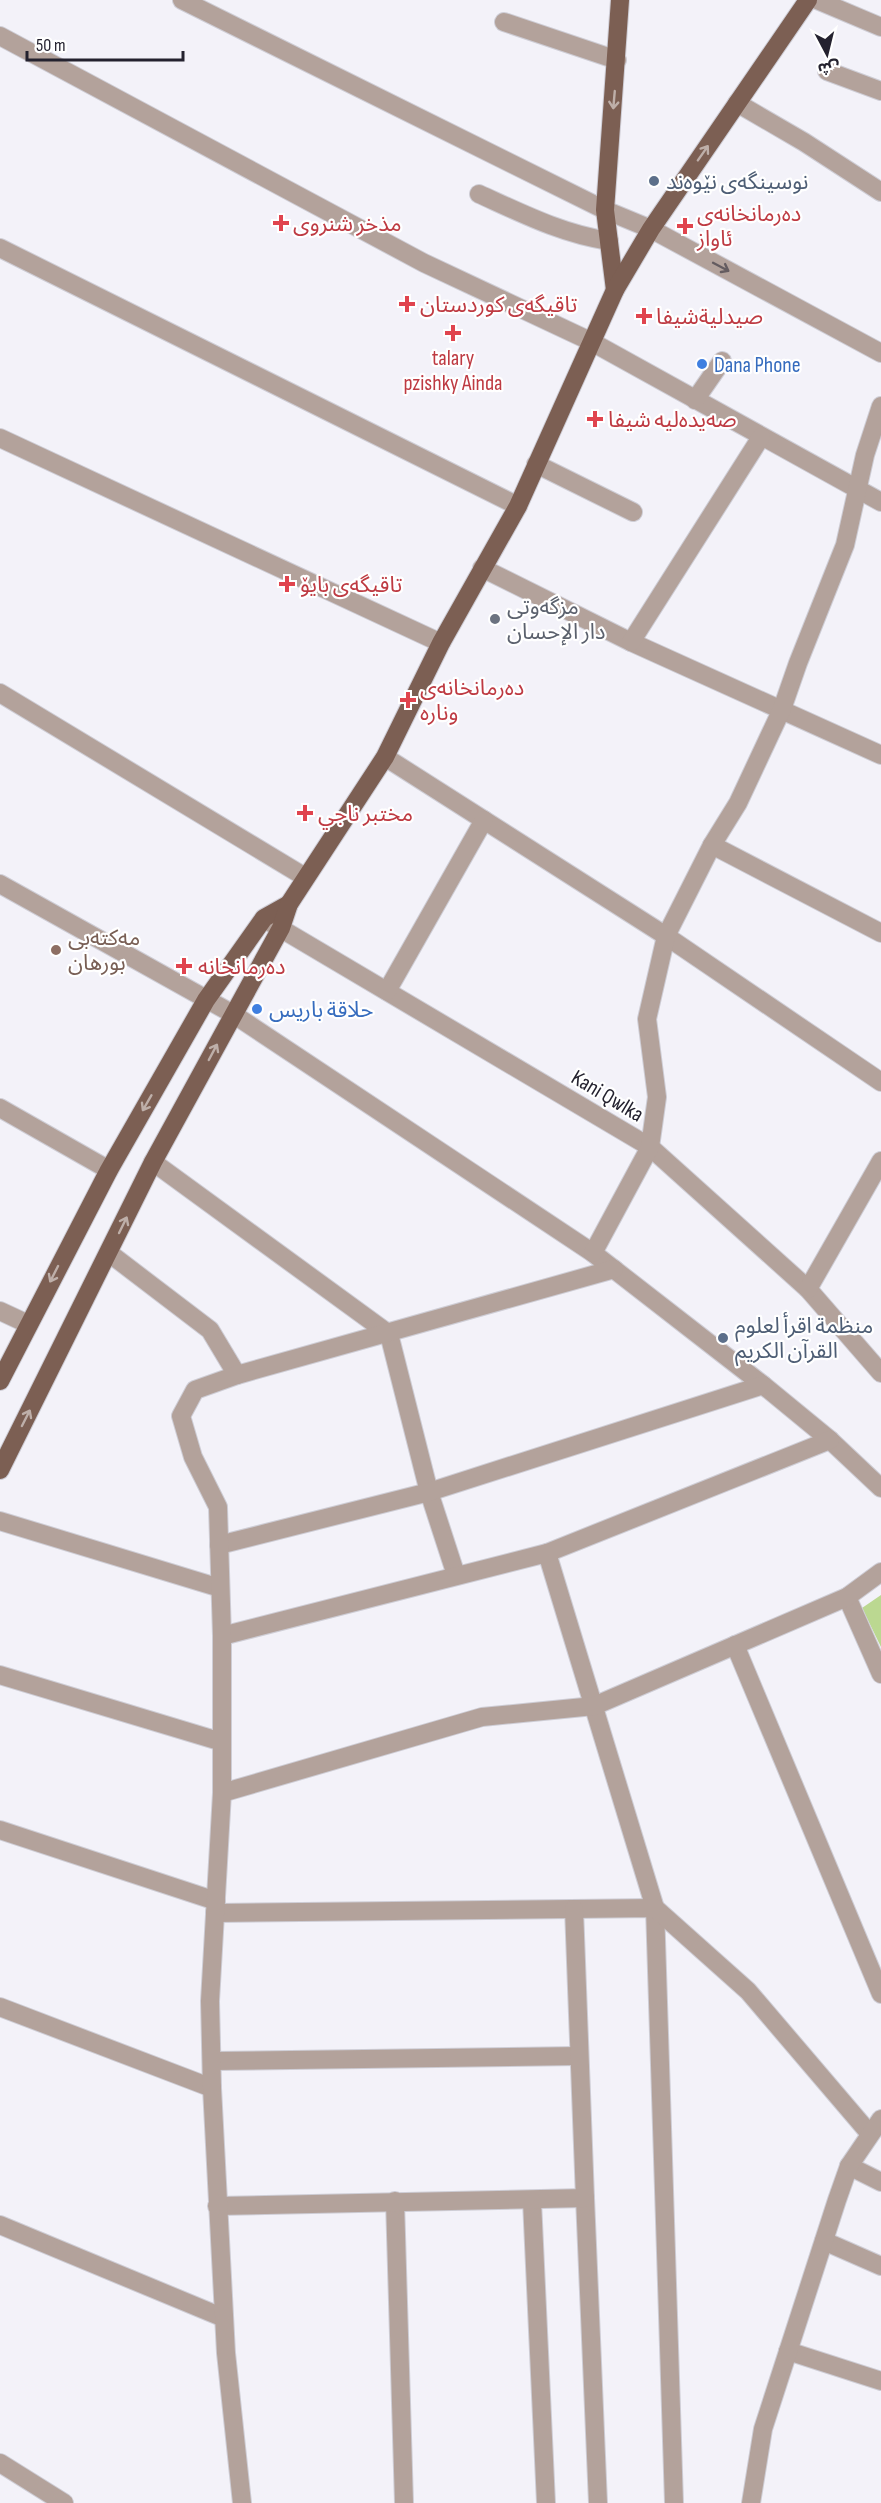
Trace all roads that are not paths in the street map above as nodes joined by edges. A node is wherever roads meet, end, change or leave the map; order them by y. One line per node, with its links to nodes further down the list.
1 (182, 0): 14 (street)
2 (620, 0): 8 (main road)
3 (808, 0): 11 (main road)
4 (817, 0): 6 (street)
5 (504, 22): 8 (street)
6 (881, 27)
7 (0, 36): 19 (street)
8 (617, 60): 14 (main road, one-way to 14)
9 (827, 71): 10 (street)
10 (881, 91)
11 (737, 103): 12 (street); 15 (main road, one-way to 11)
12 (881, 192)
13 (479, 194): 16 (street)
14 (605, 210): 15 (street); 16 (main road)
15 (651, 229): 18 (main road); 20 (street, one-way to 20)
16 (609, 241): 18 (main road)
17 (0, 248): 29 (street)
18 (615, 290): 19 (main road)
19 (590, 341): 22 (street); 26 (main road)
20 (881, 353)
21 (722, 361): 22 (street)
22 (695, 400): 24 (street)
23 (881, 406): 27 (street)
24 (761, 437): 27 (street); 32 (street)
25 (0, 438): 33 (street)
26 (537, 464): 29 (main road); 30 (street)
27 (858, 491): 28 (street); 35 (street)
28 (881, 502)
29 (518, 506): 31 (main road)
30 (633, 512)
31 (482, 568): 32 (street); 33 (main road)
32 (631, 642): 35 (street)
33 (441, 643): 37 (main road)
34 (0, 693): 40 (street)
35 (782, 709): 36 (street); 39 (street)
36 (881, 755)
37 (385, 757): 38 (street); 40 (main road)
38 (484, 820): 46 (street); 47 (street)
39 (712, 845): 45 (street); 46 (street)
40 (304, 877): 42 (main road)
41 (0, 884): 48 (street)
42 (289, 904): 43 (main road); 44 (main road)
43 (264, 918): 44 (street, Kani Qwlka); 48 (main road)
44 (280, 928): 47 (street, Kani Qwlka); 49 (main road)
45 (881, 933)
46 (666, 936): 50 (street); 52 (street)
47 (387, 991): 52 (street, Kani Qwlka)
48 (206, 1000): 49 (street); 55 (main road, one-way to 55)
49 (232, 1014): 53 (main road, one-way to 49); 57 (street)
50 (881, 1082)
51 (0, 1108): 55 (street)
52 (650, 1147): 57 (street); 59 (street, Kani Qwlka)
53 (153, 1162): 56 (main road, one-way to 53); 62 (street)
54 (879, 1169): 59 (street)
55 (109, 1170): 61 (main road, one-way to 61)
56 (109, 1253): 64 (street); 68 (main road, one-way to 56)
57 (593, 1253): 58 (street)
58 (614, 1269): 62 (street); 66 (street)
59 (808, 1289): 63 (street, Kani Qwlka)
60 (0, 1311): 61 (street)
61 (28, 1324): 65 (main road)
62 (389, 1334): 64 (street); 70 (street)
63 (881, 1373)
64 (237, 1375): 72 (street)
65 (0, 1381)
66 (764, 1385): 67 (street); 70 (street)
67 (830, 1440): 69 (street); 73 (street)
68 (0, 1470)
69 (881, 1488)
70 (429, 1492): 72 (street); 75 (street)
71 (0, 1521): 76 (street)
72 (219, 1545): 76 (street)
73 (547, 1552): 75 (street); 82 (street)
74 (881, 1572): 77 (street)
75 (456, 1575): 78 (street)
76 (220, 1588): 78 (street)
77 (848, 1597): 79 (street); 80 (street)
78 (222, 1636): 83 (street)
79 (735, 1645): 82 (street); 89 (street)
80 (881, 1674)
81 (0, 1675): 83 (street)
82 (594, 1706): 84 (street); 87 (street)
83 (222, 1742): 84 (street)
84 (222, 1793): 86 (street)
85 (0, 1830): 86 (street)
86 (216, 1907): 88 (street); 92 (street)
87 (656, 1908): 88 (street); 94 (street); 113 (street)
88 (574, 1909): 91 (street)
89 (881, 1994)
90 (0, 2007): 93 (street)
91 (579, 2056): 92 (street); 97 (street)
92 (212, 2061): 93 (street)
93 (213, 2088): 100 (street)
94 (876, 2126): 95 (street)
95 (849, 2166): 96 (street); 102 (street)
96 (881, 2182)
97 (585, 2199): 99 (street); 112 (street)
98 (395, 2201): 99 (street); 100 (street); 110 (street)
99 (532, 2201): 111 (street)
100 (217, 2206): 104 (street)
101 (0, 2225): 104 (street)
102 (824, 2241): 103 (street); 105 (street)
103 (881, 2266)
104 (224, 2318): 109 (street)
105 (788, 2351): 106 (street); 114 (street)
106 (881, 2381)
107 (0, 2463): 108 (street)
108 (64, 2503)
109 (242, 2503)
110 (404, 2503)
111 (546, 2503)
112 (598, 2503)
113 (674, 2503)
114 (752, 2503)

